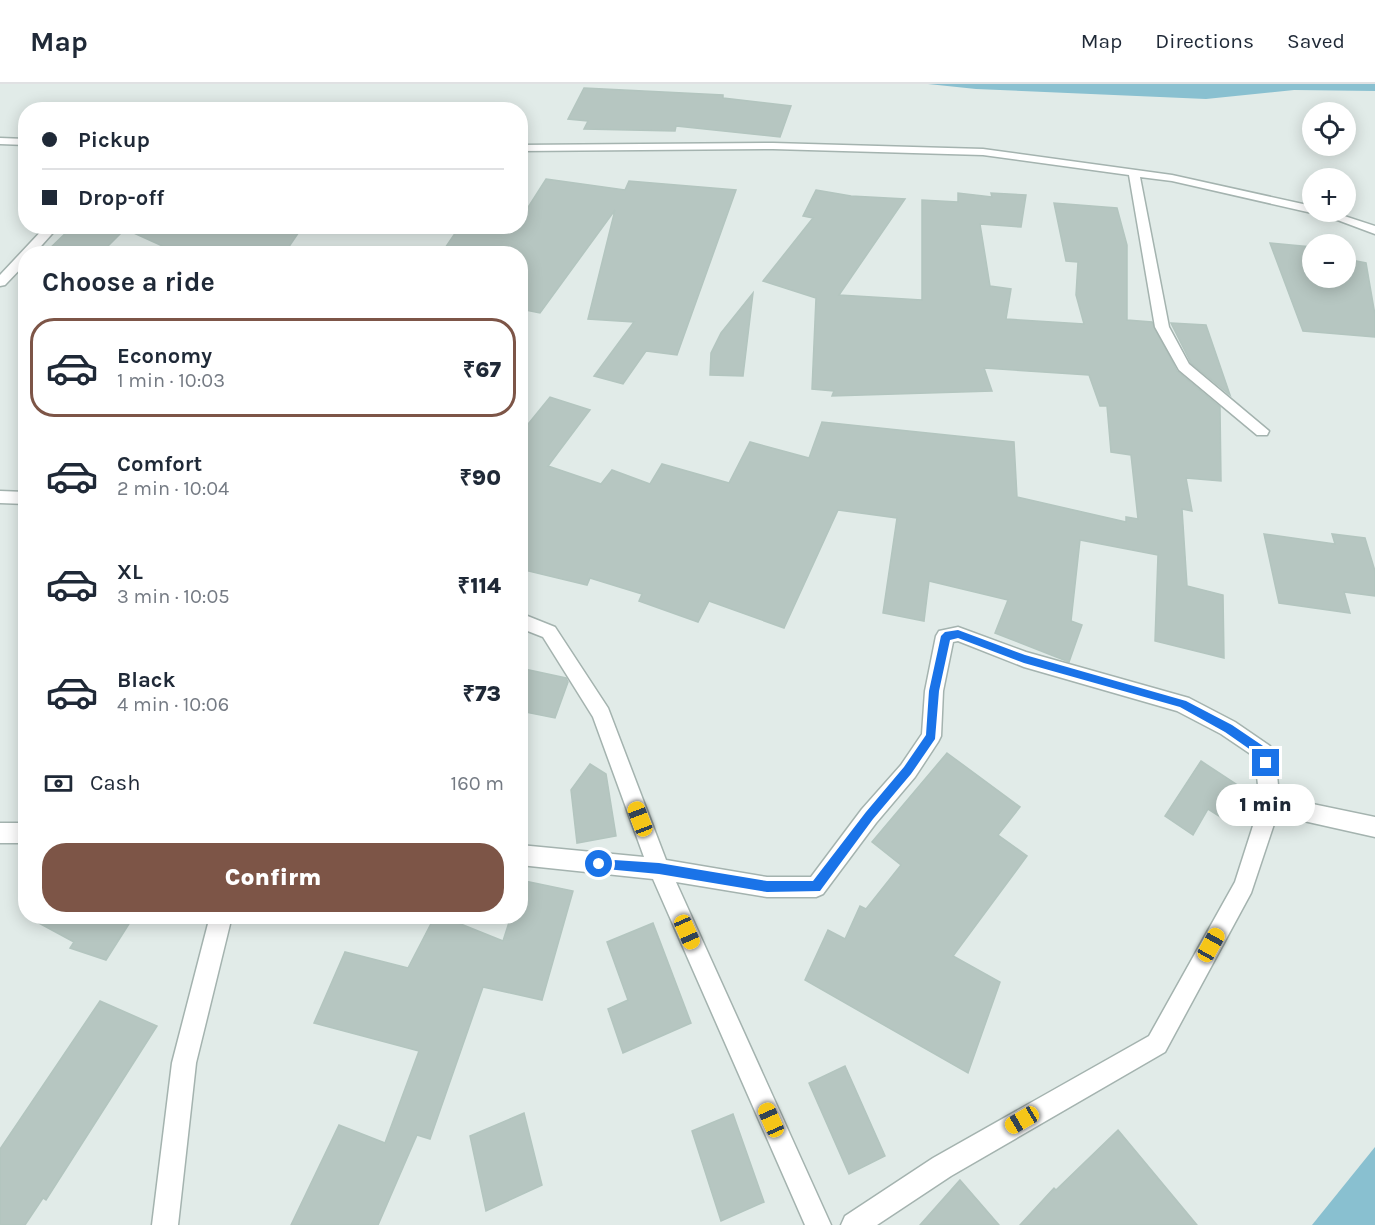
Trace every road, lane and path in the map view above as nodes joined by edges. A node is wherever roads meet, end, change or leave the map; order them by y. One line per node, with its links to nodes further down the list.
1 (0, 141): 2 (street)
2 (18, 142)
3 (528, 148): 4 (street)
4 (1134, 173): 5 (street); 12 (street)
5 (1302, 206)
6 (1351, 222): 7 (street)
7 (1375, 230)
8 (45, 234): 9 (street)
9 (34, 246)
10 (18, 263): 11 (street)
11 (0, 282)
12 (1262, 431)
13 (0, 497): 14 (street)
14 (18, 498)
15 (528, 623): 21 (street)
16 (1270, 804): 17 (street); 21 (street); 25 (street)
17 (1375, 827)
18 (0, 833): 19 (street)
19 (18, 833)
20 (528, 856): 21 (street)
21 (659, 869): 24 (street)
22 (219, 924): 23 (street)
23 (165, 1225)
24 (818, 1225)
25 (854, 1225)

